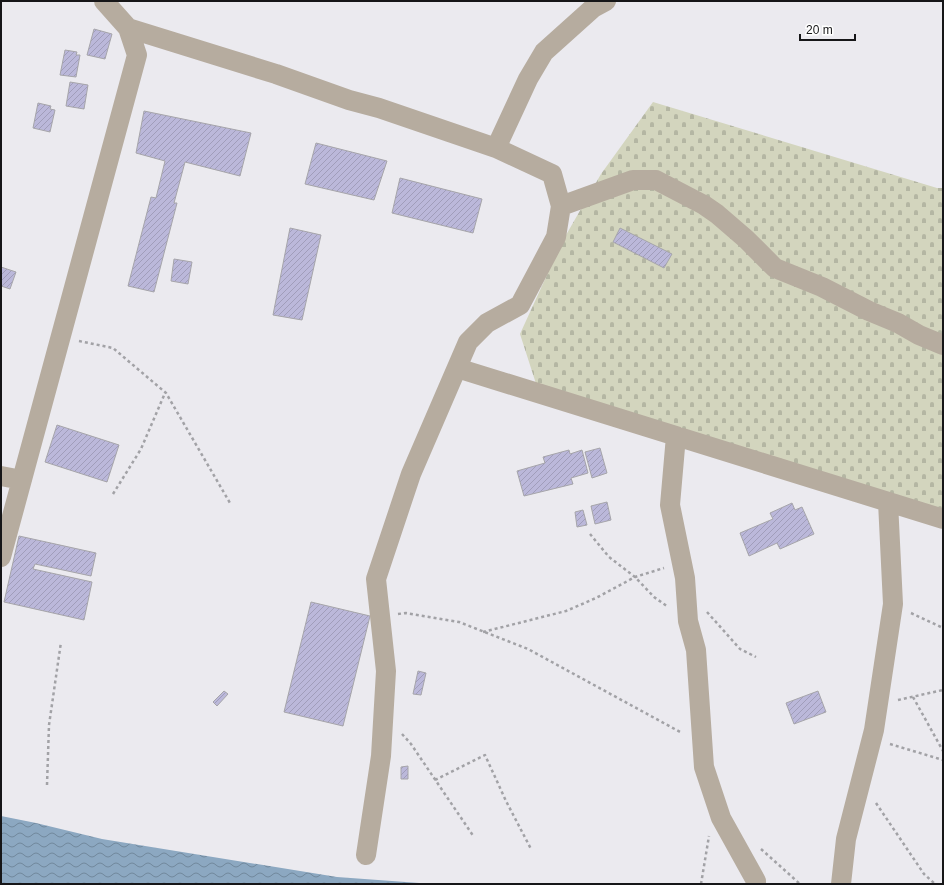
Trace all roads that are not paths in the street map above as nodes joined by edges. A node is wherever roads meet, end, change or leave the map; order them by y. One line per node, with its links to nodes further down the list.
1 (104, 1): 3 (street)
2 (606, 1): 4 (street)
3 (128, 28): 4 (street); 10 (street)
4 (496, 148): 5 (street)
5 (561, 206): 6 (street); 7 (street)
6 (943, 345)
7 (457, 368): 8 (street); 14 (street)
8 (676, 436): 11 (street); 15 (street)
9 (1, 476): 10 (street)
10 (22, 480): 13 (street)
11 (888, 502): 12 (street); 16 (street)
12 (943, 519)
13 (1, 557)
14 (366, 855)
15 (756, 884)
16 (841, 884)

